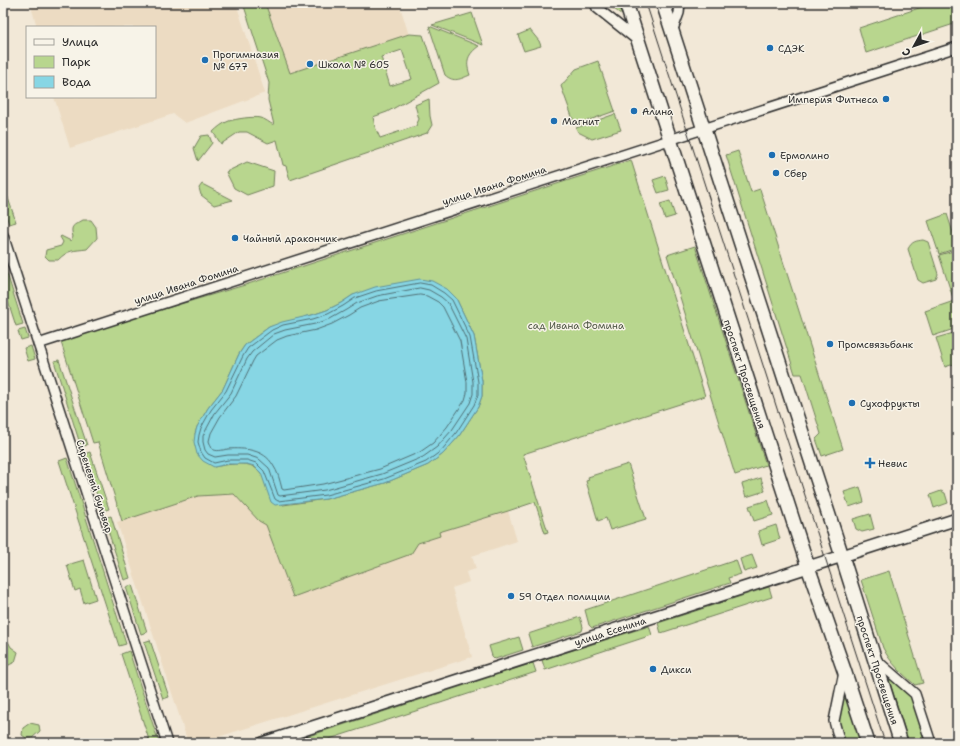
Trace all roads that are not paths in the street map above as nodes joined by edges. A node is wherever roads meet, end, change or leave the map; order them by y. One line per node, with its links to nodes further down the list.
1 (595, 3): 6 (street)
2 (626, 3): 6 (main road, проспект Просвещения)
3 (663, 3): 5 (main road, проспект Просвещения)
4 (680, 3): 5 (street)
5 (672, 32): 8 (main road, проспект Просвещения)
6 (638, 40): 9 (main road, проспект Просвещения)
7 (957, 47): 8 (street, улица Ивана Фомина)
8 (704, 128): 9 (street, улица Ивана Фомина); 13 (main road, проспект Просвещения)
9 (670, 139): 11 (street, улица Ивана Фомина); 14 (main road, проспект Просвещения)
10 (3, 235): 11 (street, Сиреневый бульвар)
11 (38, 344): 17 (street, Сиреневый бульвар)
12 (957, 518): 13 (street, улица Есенина)
13 (842, 556): 14 (street, улица Есенина); 15 (main road, проспект Просвещения)
14 (808, 567): 16 (main road, проспект Просвещения); 18 (street, улица Есенина)
15 (874, 658): 21 (main road, проспект Просвещения); 22 (street)
16 (844, 670): 19 (street); 20 (main road, проспект Просвещения)
17 (167, 743)
18 (263, 743)
19 (840, 743)
20 (868, 743)
21 (901, 743)
22 (931, 743)

